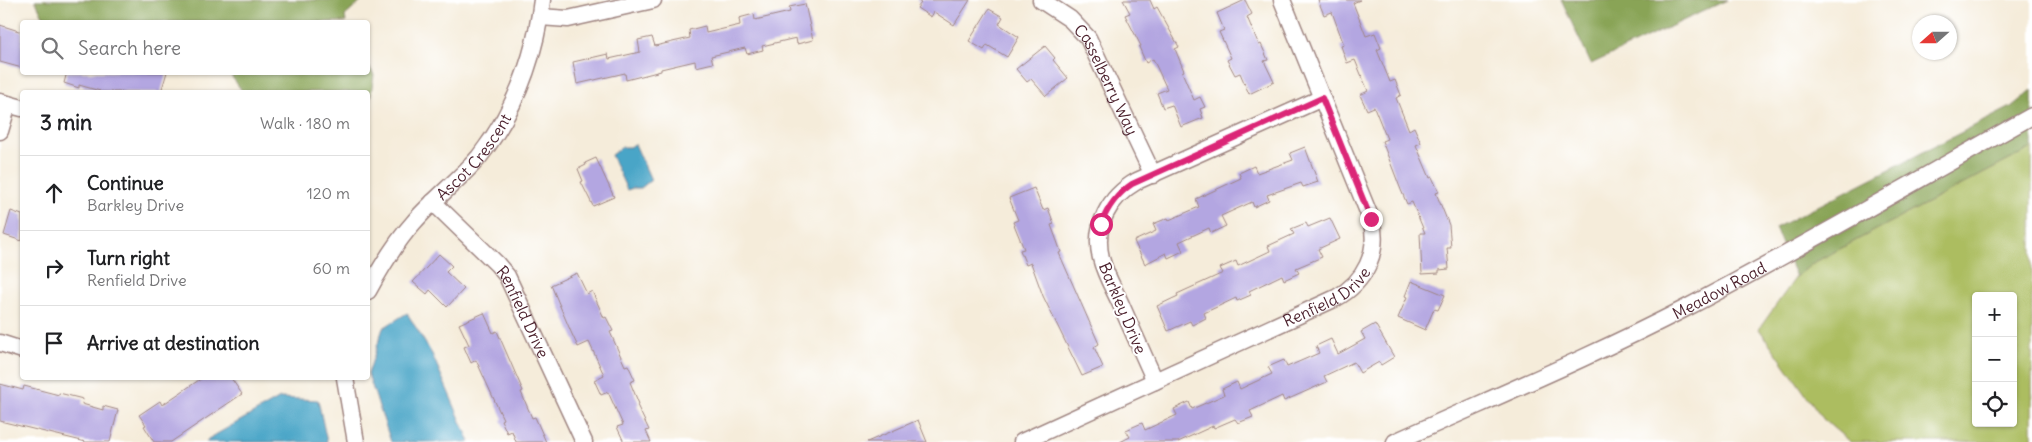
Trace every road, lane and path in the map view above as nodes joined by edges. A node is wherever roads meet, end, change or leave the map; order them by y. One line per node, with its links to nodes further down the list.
1 (542, 0): 5 (street, Ascot Crescent)
2 (654, 0): 5 (street)
3 (1041, 0): 10 (street, Casselberry Way)
4 (1282, 0): 6 (street, Renfield Drive)
5 (540, 17): 11 (street, Ascot Crescent)
6 (1322, 98): 10 (street, Barkley Drive); 16 (street, Renfield Drive)
7 (10, 105): 9 (street)
8 (2032, 116): 20 (street, Meadow Road)
9 (0, 131)
10 (1153, 175): 16 (street, Barkley Drive)
11 (433, 202): 12 (street, Ascot Crescent); 19 (street, Renfield Drive)
12 (370, 288)
13 (0, 344): 14 (street)
14 (20, 349)
15 (344, 380): 18 (street)
16 (1155, 381): 17 (street, Renfield Drive)
17 (1024, 441)
18 (356, 442)
19 (584, 442)
20 (1395, 442)

